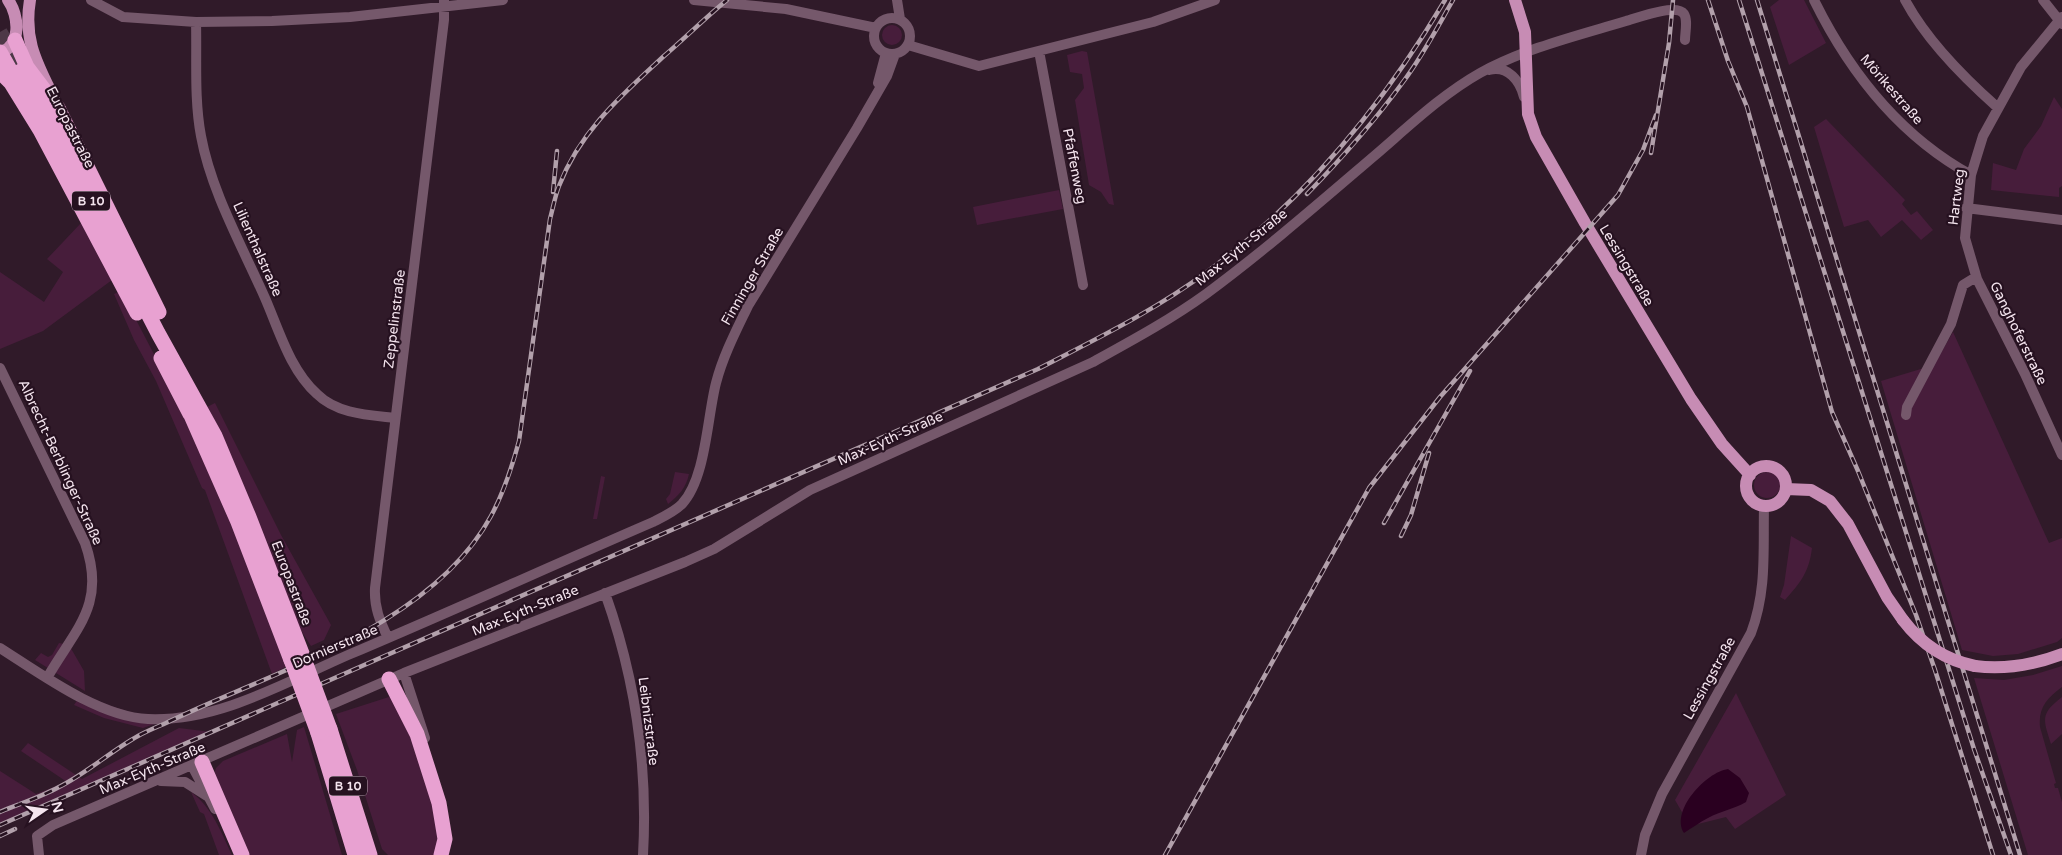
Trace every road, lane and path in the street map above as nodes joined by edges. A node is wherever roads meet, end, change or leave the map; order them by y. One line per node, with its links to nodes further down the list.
1 (30, 0): 28 (main road)
2 (91, 0): 15 (street)
3 (503, 0): 11 (street)
4 (694, 0): 16 (street)
5 (897, 0): 13 (street)
6 (1215, 0): 20 (street)
7 (1515, 0): 21 (main road, Lessingstraße)
8 (1814, 0): 31 (street, Mörikestraße)
9 (1905, 0): 30 (street)
10 (2043, 0): 14 (street)
11 (444, 3): 15 (street); 40 (street, Zeppelinstraße)
12 (13, 4): 17 (main road)
13 (898, 19): 16 (street); 19 (street)
14 (2061, 20): 30 (street, Hartweg)
15 (196, 22): 40 (street, Lilienthalstraße)
16 (875, 31): 23 (street)
17 (15, 40): 22 (main road); 28 (highway)
18 (1685, 40): 21 (street, Max-Eyth-Straße)
19 (909, 42): 20 (street); 23 (street)
20 (1039, 51): 35 (street, Pfaffenweg)
21 (1526, 51): 26 (street, Max-Eyth-Straße); 29 (main road, Lessingstraße)
22 (0, 52): 27 (highway)
23 (891, 54): 46 (street, Finninger Straße)
24 (22, 70): 36 (highway, Europastraße / B 10)
25 (0, 72): 27 (highway)
26 (1479, 74): 29 (street); 47 (street, Max-Eyth-Straße)
27 (26, 107): 38 (highway)
28 (58, 108): 41 (highway)
29 (1527, 108): 43 (main road, Lessingstraße)
30 (1997, 108): 31 (street, Hartweg)
31 (1971, 175): 32 (street, Hartweg)
32 (1966, 208): 33 (street); 34 (street, Hartweg)
33 (2062, 220)
34 (1976, 277): 39 (street); 42 (street, Ganghoferstraße)
35 (1083, 285)
36 (158, 333): 38 (highway, Europastraße / B 10); 41 (highway, Europastraße / B 10)
37 (0, 368): 53 (street, Albrecht-Berblinger-Straße)
38 (190, 414): 51 (highway, Europastraße / B 10)
39 (1906, 415)
40 (395, 418): 48 (street, Zeppelinstraße)
41 (215, 436): 51 (highway, Europastraße / B 10)
42 (2062, 453)
43 (1750, 475): 44 (main road); 45 (main road)
44 (1786, 489): 45 (main road); 50 (main road, bridge)
45 (1764, 506): 70 (street, Lessingstraße)
46 (677, 508): 48 (street, Dornierstraße)
47 (605, 593): 52 (street, Max-Eyth-Straße); 69 (street, Leibnizstraße)
48 (388, 638): 53 (street, Dornierstraße)
49 (0, 648): 53 (street, Dornierstraße)
50 (2062, 654)
51 (297, 658): 55 (highway, Europastraße / B 10, bridge)
52 (404, 672): 54 (street, Max-Eyth-Straße); 68 (street)
53 (47, 678)
54 (389, 679): 56 (street, Max-Eyth-Straße); 67 (highway)
55 (324, 731): 59 (highway, Europastraße / B 10); 60 (highway, Europastraße / B 10)
56 (197, 764): 57 (street, Max-Eyth-Straße); 58 (street); 63 (highway)
57 (155, 782): 58 (street); 61 (street, Max-Eyth-Straße)
58 (209, 798): 62 (street)
59 (349, 835): 64 (highway); 65 (highway, Europastraße / B 10)
60 (368, 849): 66 (highway)
61 (39, 855)
62 (236, 855)
63 (242, 855)
64 (349, 855)
65 (355, 855)
66 (376, 855)
67 (441, 855)
68 (448, 855)
69 (643, 855)
70 (1641, 855)

